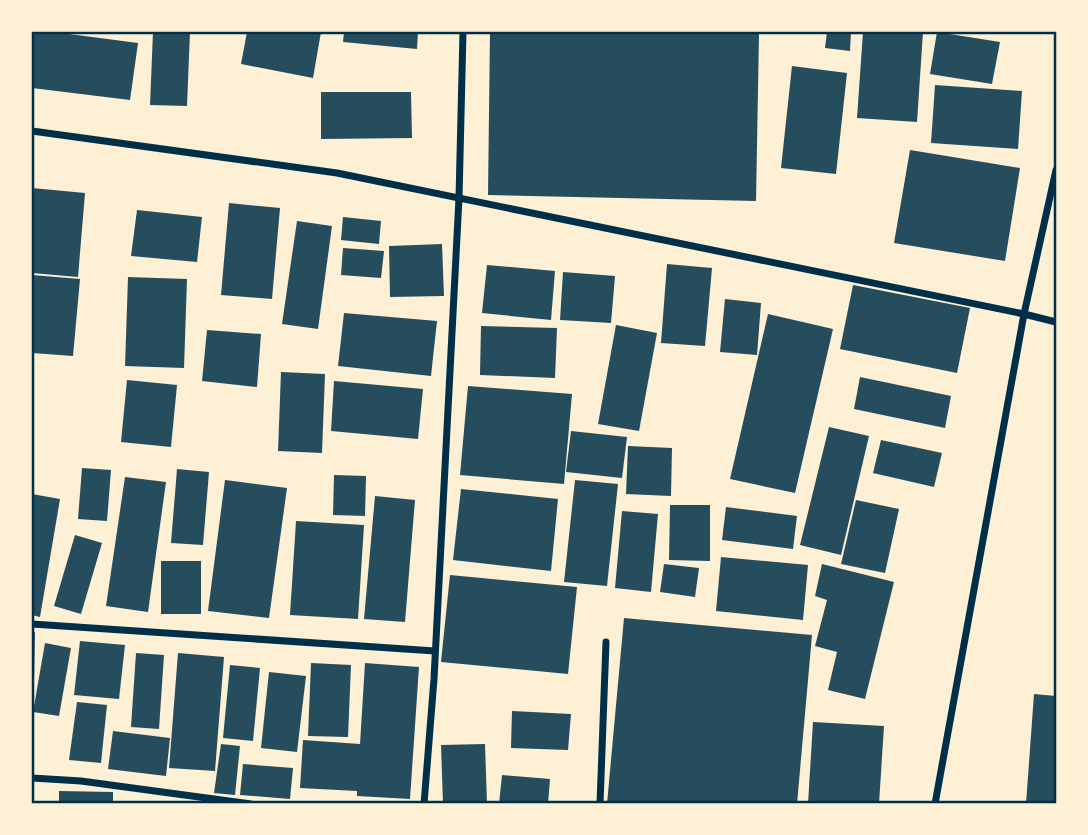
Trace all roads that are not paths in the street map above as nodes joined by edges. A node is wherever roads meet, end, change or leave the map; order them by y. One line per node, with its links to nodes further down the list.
1 (463, 32): 4 (street)
2 (32, 131): 4 (street)
3 (1056, 170): 5 (street)
4 (460, 198): 5 (street); 9 (street)
5 (1024, 314): 6 (street); 14 (street)
6 (1056, 322)
7 (32, 624): 9 (street)
8 (606, 642): 13 (street)
9 (435, 651): 12 (street)
10 (32, 778): 11 (street)
11 (251, 803)
12 (424, 803)
13 (600, 803)
14 (935, 803)

